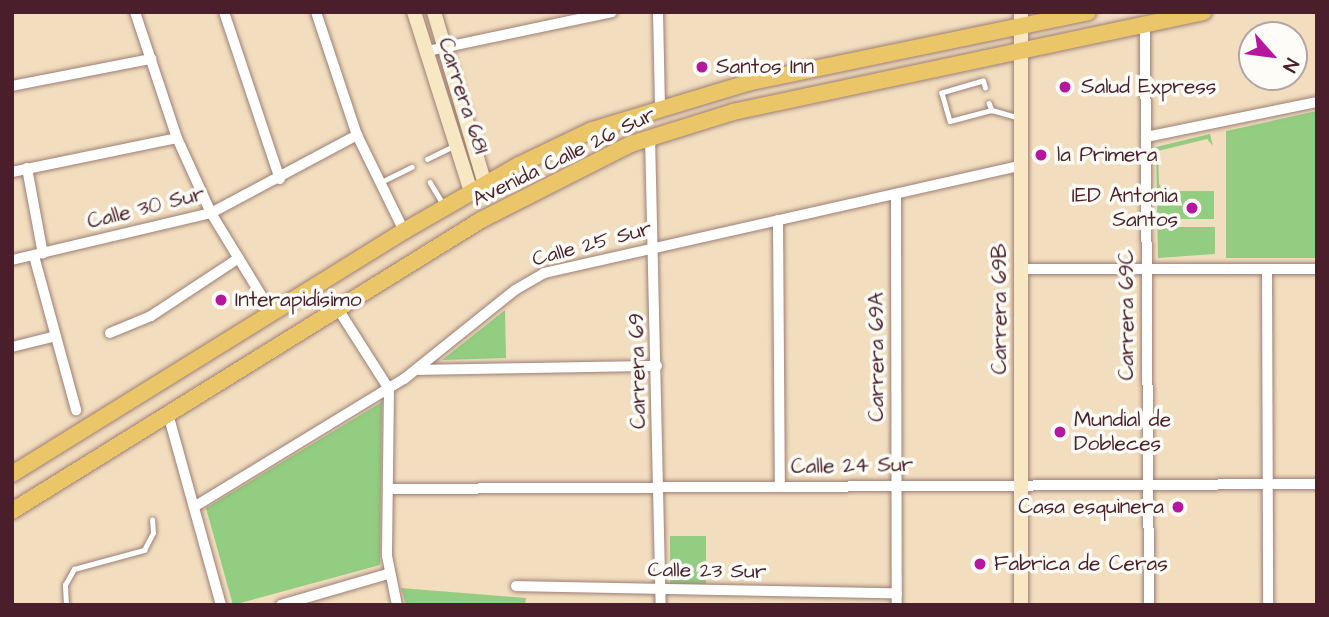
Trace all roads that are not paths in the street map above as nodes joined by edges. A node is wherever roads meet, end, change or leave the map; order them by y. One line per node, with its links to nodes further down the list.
1 (135, 12): 16 (street)
2 (224, 12): 34 (street)
3 (316, 12): 24 (street)
4 (414, 12): 14 (street, Carrera 68I)
5 (434, 12): 13 (street, Carrera 68I)
6 (612, 12): 13 (street)
7 (658, 12): 21 (street)
8 (1088, 12): 10 (main road, Avenida Calle 26 Sur)
9 (1204, 12): 12 (main road, Avenida Calle 26 Sur)
10 (1070, 14): 11 (main road, Avenida Calle 26 Sur)
11 (1021, 19): 15 (street, Carrera 69B); 21 (main road, Avenida Calle 26 Sur)
12 (1145, 25): 15 (main road, Avenida Calle 26 Sur); 26 (street, Carrera 69C)
13 (445, 48): 14 (street); 37 (street, Carrera 68I)
14 (427, 51): 28 (street, Carrera 68I)
15 (1021, 53): 23 (street, Carrera 69B); 25 (main road, Avenida Calle 26 Sur)
16 (151, 60): 17 (street); 27 (street)
17 (12, 86)
18 (985, 88): 22 (lane)
19 (1317, 102): 26 (street)
20 (989, 103): 22 (lane)
21 (660, 107): 37 (main road, Avenida Calle 26 Sur)
22 (992, 110): 23 (lane)
23 (1021, 119): 30 (street, Carrera 69B)
24 (357, 135): 34 (street, Calle 30 Sur); 36 (street)
25 (650, 136): 43 (street, Carrera 69); 51 (main road, Avenida Calle 26 Sur)
26 (1146, 137): 48 (street, Carrera 69C)
27 (177, 138): 32 (street); 40 (street)
28 (456, 145): 29 (lane); 37 (street, Carrera 68I)
29 (427, 159)
30 (1020, 166): 38 (street, Calle 25 Sur); 47 (street, Carrera 69B)
31 (412, 167): 36 (lane)
32 (27, 168): 33 (street); 44 (street)
33 (12, 172)
34 (280, 179): 40 (street, Calle 30 Sur)
35 (430, 181): 39 (lane)
36 (380, 182): 42 (street)
37 (478, 188): 39 (main road, Avenida Calle 26 Sur)
38 (896, 194): 41 (street, Calle 25 Sur); 68 (street, Carrera 69A)
39 (445, 207): 42 (main road, Avenida Calle 26 Sur)
40 (211, 213): 44 (street, Calle 30 Sur); 45 (street)
41 (778, 220): 43 (street, Calle 25 Sur); 70 (street)
42 (404, 231): 52 (main road, Avenida Calle 26 Sur)
43 (656, 247): 56 (street, Carrera 69); 57 (street, Calle 25 Sur)
44 (38, 255): 46 (street, Calle 30 Sur); 54 (street)
45 (239, 258): 52 (street); 53 (street)
46 (12, 260)
47 (1021, 269): 48 (street); 64 (street, Carrera 69B)
48 (1146, 269): 49 (street); 65 (street, Carrera 69C)
49 (1267, 269): 50 (street); 66 (street)
50 (1317, 269)
51 (338, 309): 58 (street); 60 (main road, Avenida Calle 26 Sur)
52 (272, 313): 61 (main road, Avenida Calle 26 Sur)
53 (110, 333)
54 (56, 336): 55 (street); 59 (street)
55 (12, 347)
56 (657, 366): 57 (street); 69 (street, Carrera 69)
57 (418, 370): 58 (street, Calle 25 Sur)
58 (389, 389): 71 (street); 72 (street, Calle 25 Sur)
59 (76, 410)
60 (168, 414): 72 (street); 73 (main road, Avenida Calle 26 Sur)
61 (76, 434): 62 (main road); 63 (main road, Avenida Calle 26 Sur)
62 (12, 466)
63 (12, 474)
64 (1021, 484): 65 (street, Calle 24 Sur); 68 (street, Calle 24 Sur); 86 (street, Carrera 69B)
65 (1148, 484): 66 (street, Calle 24 Sur); 87 (street, Carrera 69C)
66 (1268, 484): 67 (street, Calle 24 Sur); 88 (street)
67 (1317, 484)
68 (898, 485): 70 (street, Calle 24 Sur); 78 (street, Carrera 69A)
69 (660, 486): 70 (street, Calle 24 Sur); 71 (street, Calle 24 Sur); 77 (street, Carrera 69)
70 (780, 487)
71 (388, 489): 75 (street)
72 (194, 507): 81 (street)
73 (12, 511)
74 (152, 520): 80 (lane)
75 (388, 573): 79 (street); 83 (street)
76 (516, 586): 77 (street, Calle 23 Sur)
77 (661, 590): 78 (street, Calle 23 Sur); 84 (street, Carrera 69)
78 (897, 593): 85 (street, Carrera 69A)
79 (308, 601): 82 (street)
80 (66, 605)
81 (221, 605)
82 (281, 605)
83 (397, 605)
84 (661, 605)
85 (897, 605)
86 (1021, 605)
87 (1149, 605)
88 (1268, 605)

